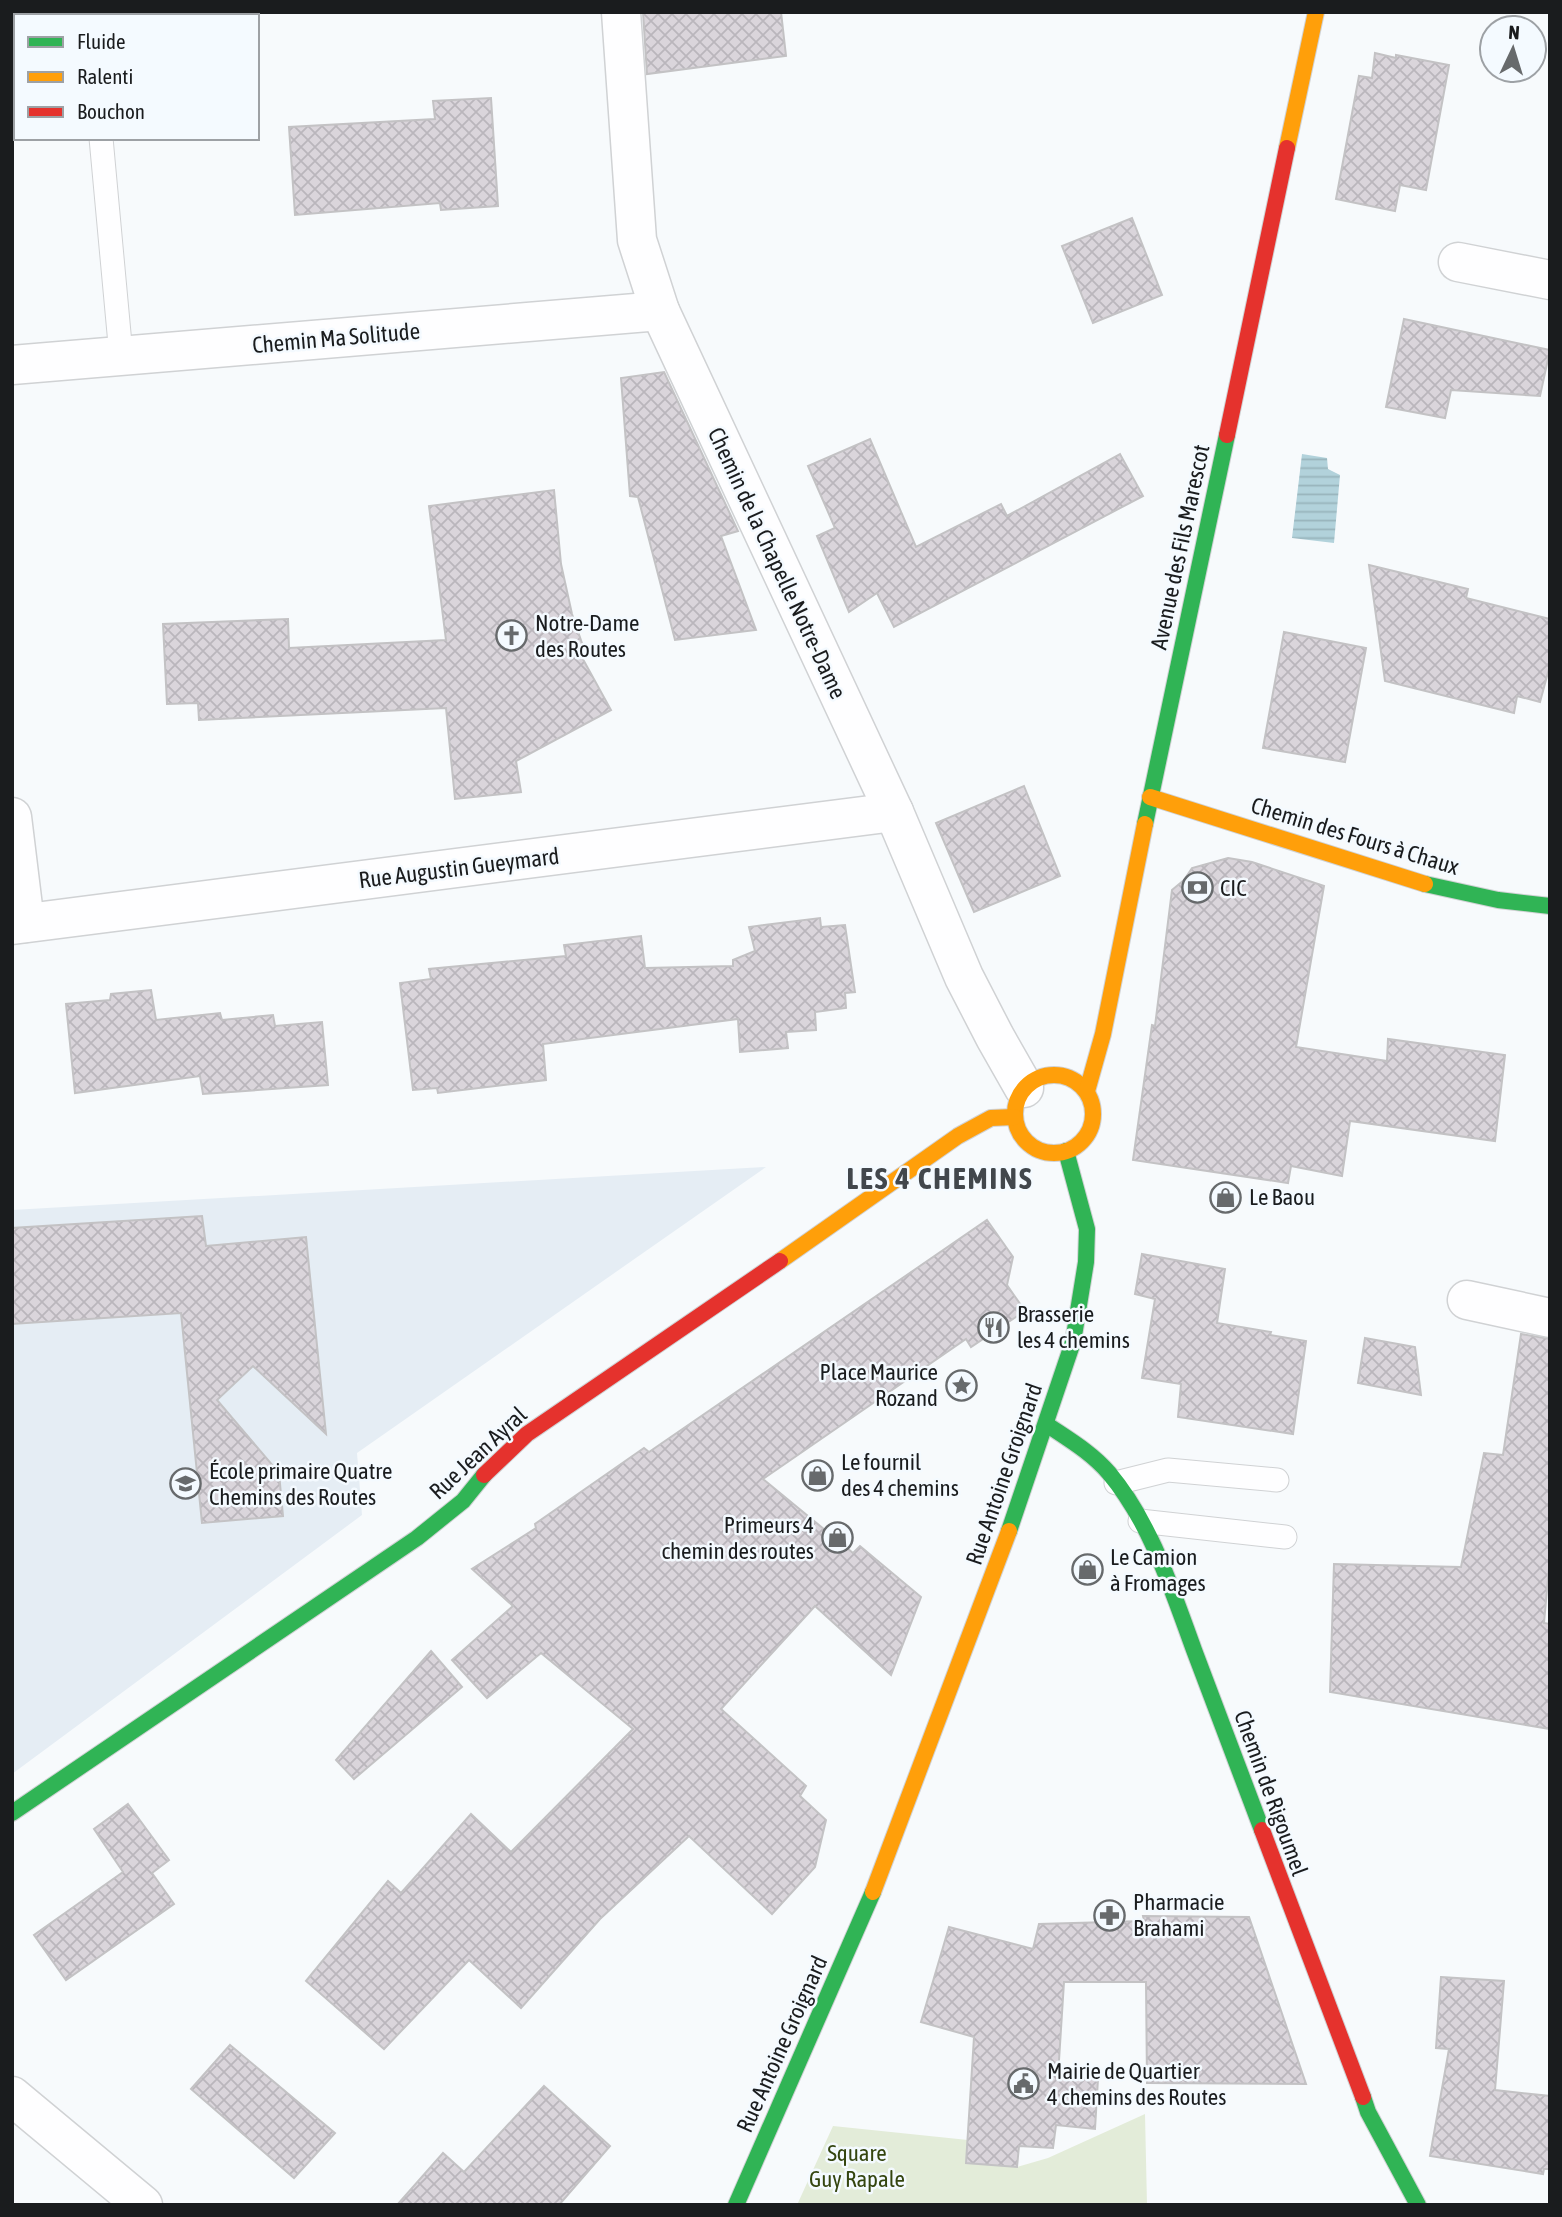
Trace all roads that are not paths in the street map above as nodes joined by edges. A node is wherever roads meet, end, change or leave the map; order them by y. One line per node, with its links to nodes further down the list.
1 (621, 12): 6 (street, Chemin de la Chapelle Notre-Dame)
2 (1316, 12): 9 (main road, Avenue des Fils Marescot)
3 (101, 140): 7 (lane)
4 (1458, 262): 5 (street)
5 (1550, 280)
6 (660, 311): 7 (street, Chemin Ma Solitude); 10 (street, Chemin de la Chapelle Notre-Dame)
7 (121, 355): 8 (street, Chemin Ma Solitude)
8 (12, 365)
9 (1150, 797): 12 (main road, Chemin des Fours à Chaux); 14 (main road, Avenue des Fils Marescot)
10 (894, 812): 13 (street, Rue Augustin Gueymard); 15 (street, Chemin de la Chapelle Notre-Dame)
11 (12, 817): 13 (street, Rue Augustin Gueymard)
12 (1550, 906)
13 (19, 924)
14 (1087, 1091): 15 (main road); 16 (main road)
15 (1019, 1103): 16 (main road); 24 (main road, Rue Jean Ayral)
16 (1066, 1151): 19 (main road, Rue Antoine Groignard)
17 (1467, 1300): 18 (street)
18 (1550, 1318)
19 (1046, 1424): 21 (main road, Chemin de Rigoumel); 27 (main road, Rue Antoine Groignard)
20 (1277, 1480): 21 (lane)
21 (1116, 1483): 22 (main road, Chemin de Rigoumel)
22 (1140, 1521): 23 (lane); 28 (main road, Chemin de Rigoumel)
23 (1284, 1537)
24 (12, 1814)
25 (12, 2096): 26 (street)
26 (143, 2205)
27 (736, 2205)
28 (1418, 2205)

